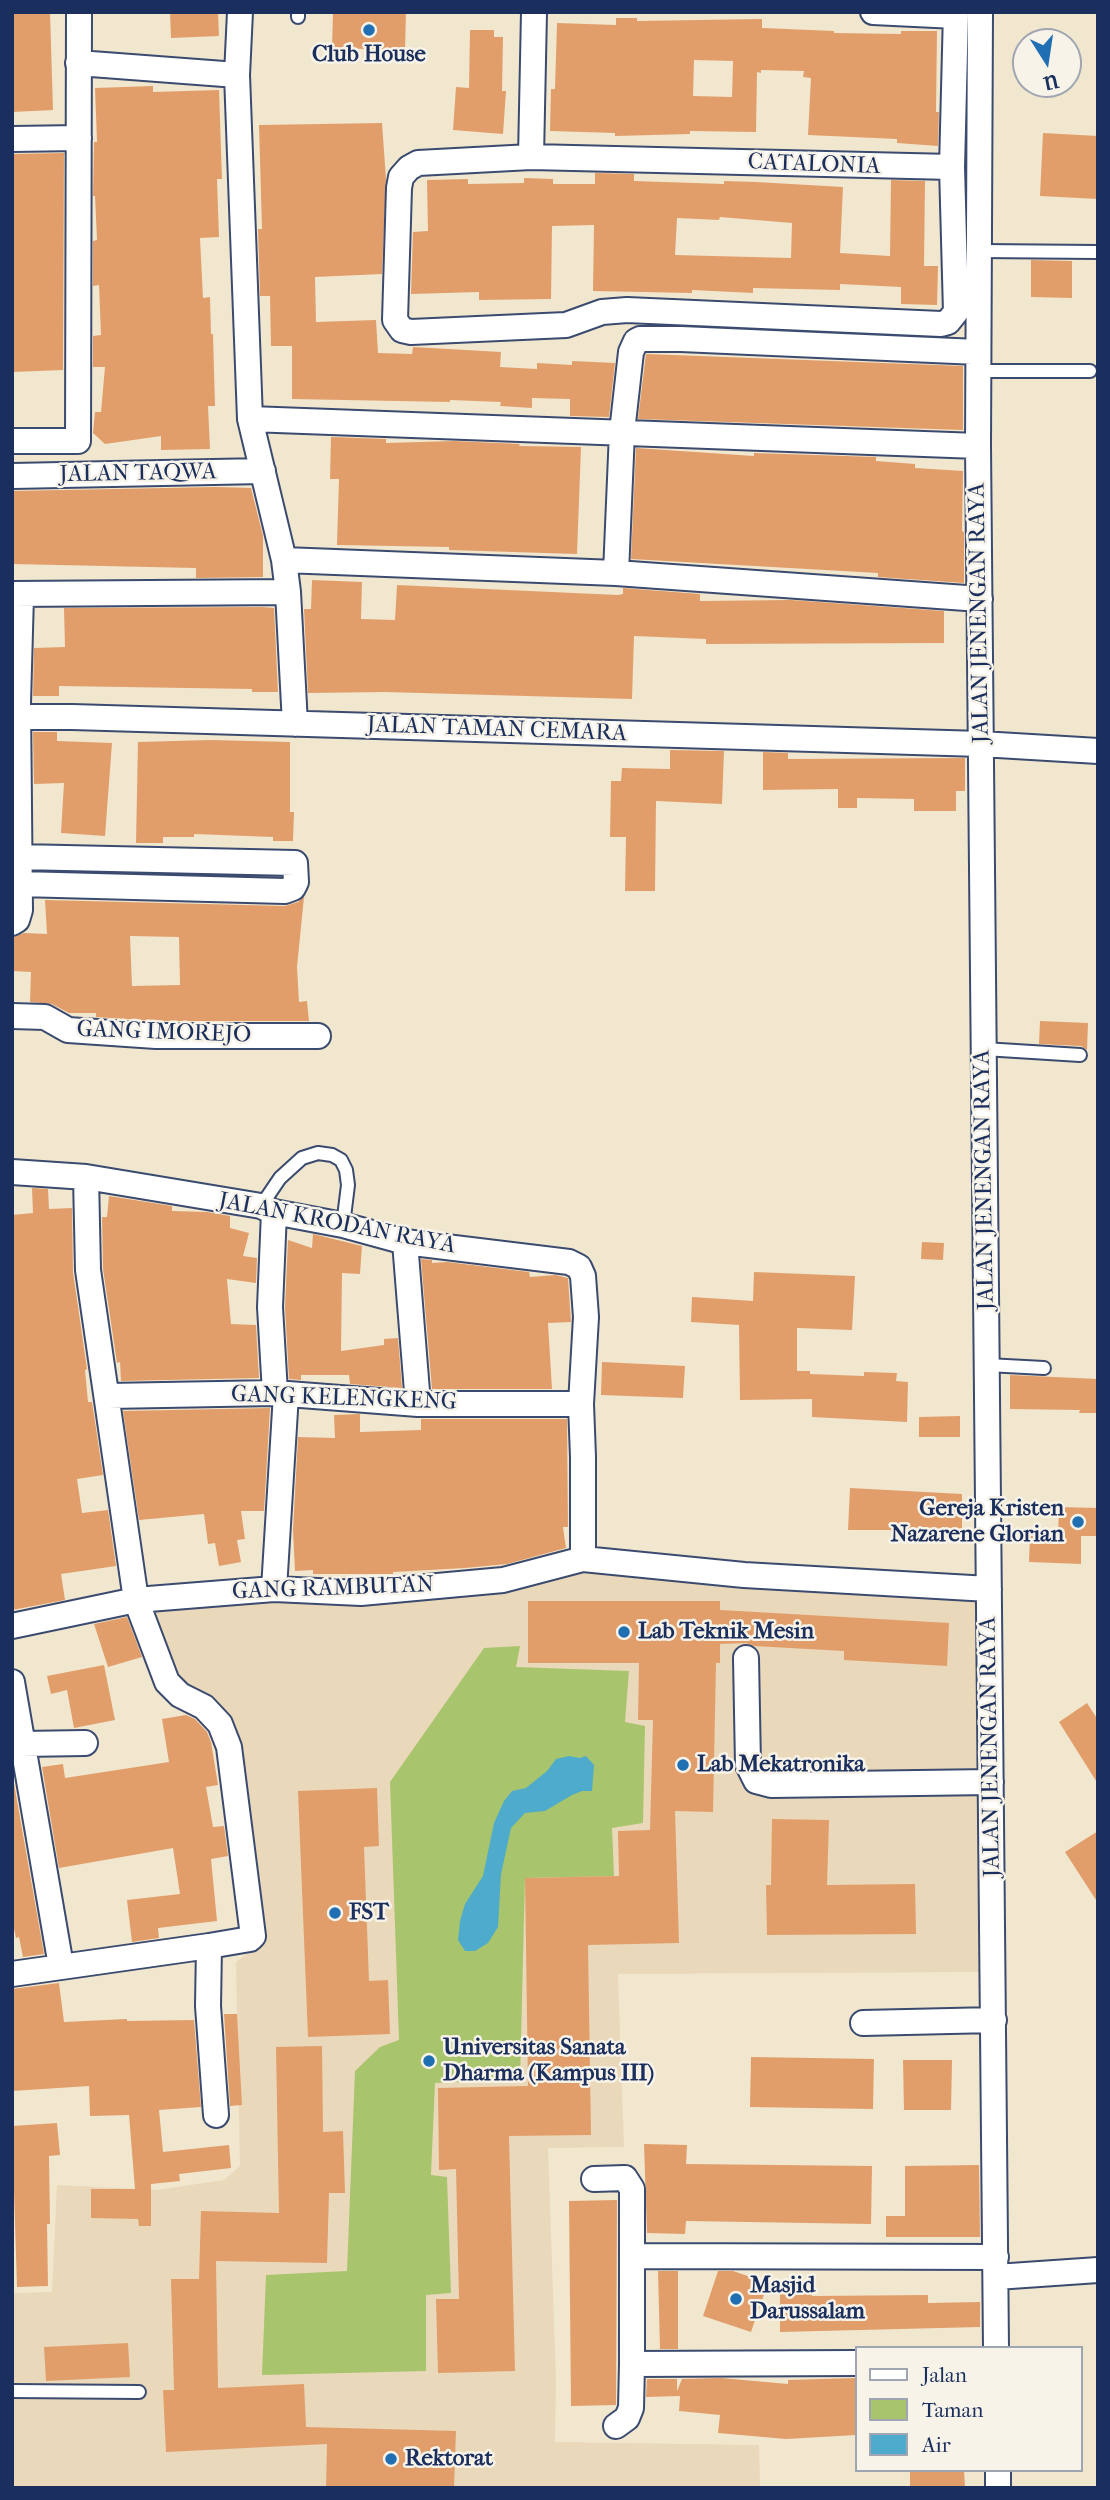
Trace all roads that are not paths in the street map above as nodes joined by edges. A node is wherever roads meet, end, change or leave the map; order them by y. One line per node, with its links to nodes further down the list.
1 (79, 12): 6 (street)
2 (240, 12): 7 (street)
3 (534, 12): 10 (street)
4 (873, 12): 5 (street)
5 (964, 14): 11 (street); 12 (street, JALAN JENENGAN RAYA)
6 (78, 63): 7 (street); 8 (street)
7 (237, 75): 16 (street)
8 (79, 138): 9 (street); 18 (street)
9 (12, 139)
10 (531, 157): 11 (street, CATALONIA); 11 (street, CATALONIA)
11 (951, 167)
12 (980, 251): 13 (lane); 14 (street, JALAN JENENGAN RAYA)
13 (1098, 252)
14 (978, 362): 15 (lane); 17 (street); 19 (street, JALAN JENENGAN RAYA)
15 (1090, 371)
16 (250, 419): 17 (street); 21 (street)
17 (622, 432): 19 (street); 24 (street)
18 (12, 440)
19 (978, 446): 27 (street, JALAN JENENGAN RAYA)
20 (12, 460): 21 (street)
21 (261, 464): 22 (street, JALAN TAQWA); 23 (street)
22 (12, 476)
23 (284, 559): 24 (street); 25 (street)
24 (616, 573): 27 (street)
25 (288, 592): 26 (street); 29 (street)
26 (16, 594): 28 (street)
27 (980, 599): 30 (street, JALAN JENENGAN RAYA)
28 (15, 717): 29 (street, JALAN TAMAN CEMARA); 32 (street)
29 (295, 724): 30 (street, JALAN TAMAN CEMARA)
30 (981, 744): 31 (street, JALAN TAMAN CEMARA); 42 (street, JALAN JENENGAN RAYA)
31 (1098, 751)
32 (16, 825): 33 (street)
33 (19, 857): 34 (street); 36 (street)
34 (109, 859): 35 (street); 37 (street)
35 (190, 861): 38 (street); 38 (street)
36 (20, 884): 37 (street); 39 (street)
37 (108, 887): 38 (street)
38 (188, 890)
39 (12, 923)
40 (12, 1016): 41 (street, GANG IMOREJO)
41 (318, 1036)
42 (984, 1049): 43 (lane); 49 (street, JALAN JENENGAN RAYA)
43 (1080, 1055)
44 (12, 1172): 45 (street, JALAN KRODAN RAYA)
45 (86, 1177): 46 (street, JALAN KRODAN RAYA); 52 (street)
46 (267, 1209): 47 (street, JALAN KRODAN RAYA); 47 (lane); 51 (street)
47 (343, 1226): 48 (street, JALAN KRODAN RAYA)
48 (405, 1242): 53 (street); 54 (street, JALAN KRODAN RAYA)
49 (987, 1365): 50 (lane); 57 (street, JALAN JENENGAN RAYA)
50 (1044, 1368)
51 (281, 1394): 52 (street, GANG KELENGKENG); 53 (street, GANG KELENGKENG); 56 (street)
52 (108, 1396): 58 (street)
53 (418, 1404): 54 (street, GANG KELENGKENG)
54 (581, 1404): 55 (street, JALAN KRODAN RAYA)
55 (583, 1559): 56 (street, GANG RAMBUTAN); 57 (street, GANG RAMBUTAN)
56 (274, 1588): 58 (street, GANG RAMBUTAN)
57 (989, 1589): 64 (street, JALAN JENENGAN RAYA)
58 (136, 1600): 59 (street, GANG RAMBUTAN); 65 (street)
59 (12, 1626)
60 (746, 1658): 64 (street)
61 (12, 1682): 63 (street)
62 (85, 1743): 63 (street)
63 (22, 1744): 66 (street)
64 (991, 1782): 68 (street, JALAN JENENGAN RAYA)
65 (209, 1946): 66 (street); 70 (street)
66 (61, 1966): 67 (street)
67 (12, 1974)
68 (993, 2020): 69 (street); 73 (street, JALAN JENENGAN RAYA)
69 (863, 2022)
70 (216, 2115)
71 (594, 2179): 72 (street)
72 (633, 2256): 73 (street); 77 (street)
73 (996, 2267): 74 (street); 75 (street, JALAN JENENGAN RAYA)
74 (1098, 2270)
75 (996, 2346)
76 (855, 2363): 77 (street)
77 (632, 2364): 80 (street)
78 (12, 2392): 79 (lane)
79 (139, 2392)
80 (616, 2426)

